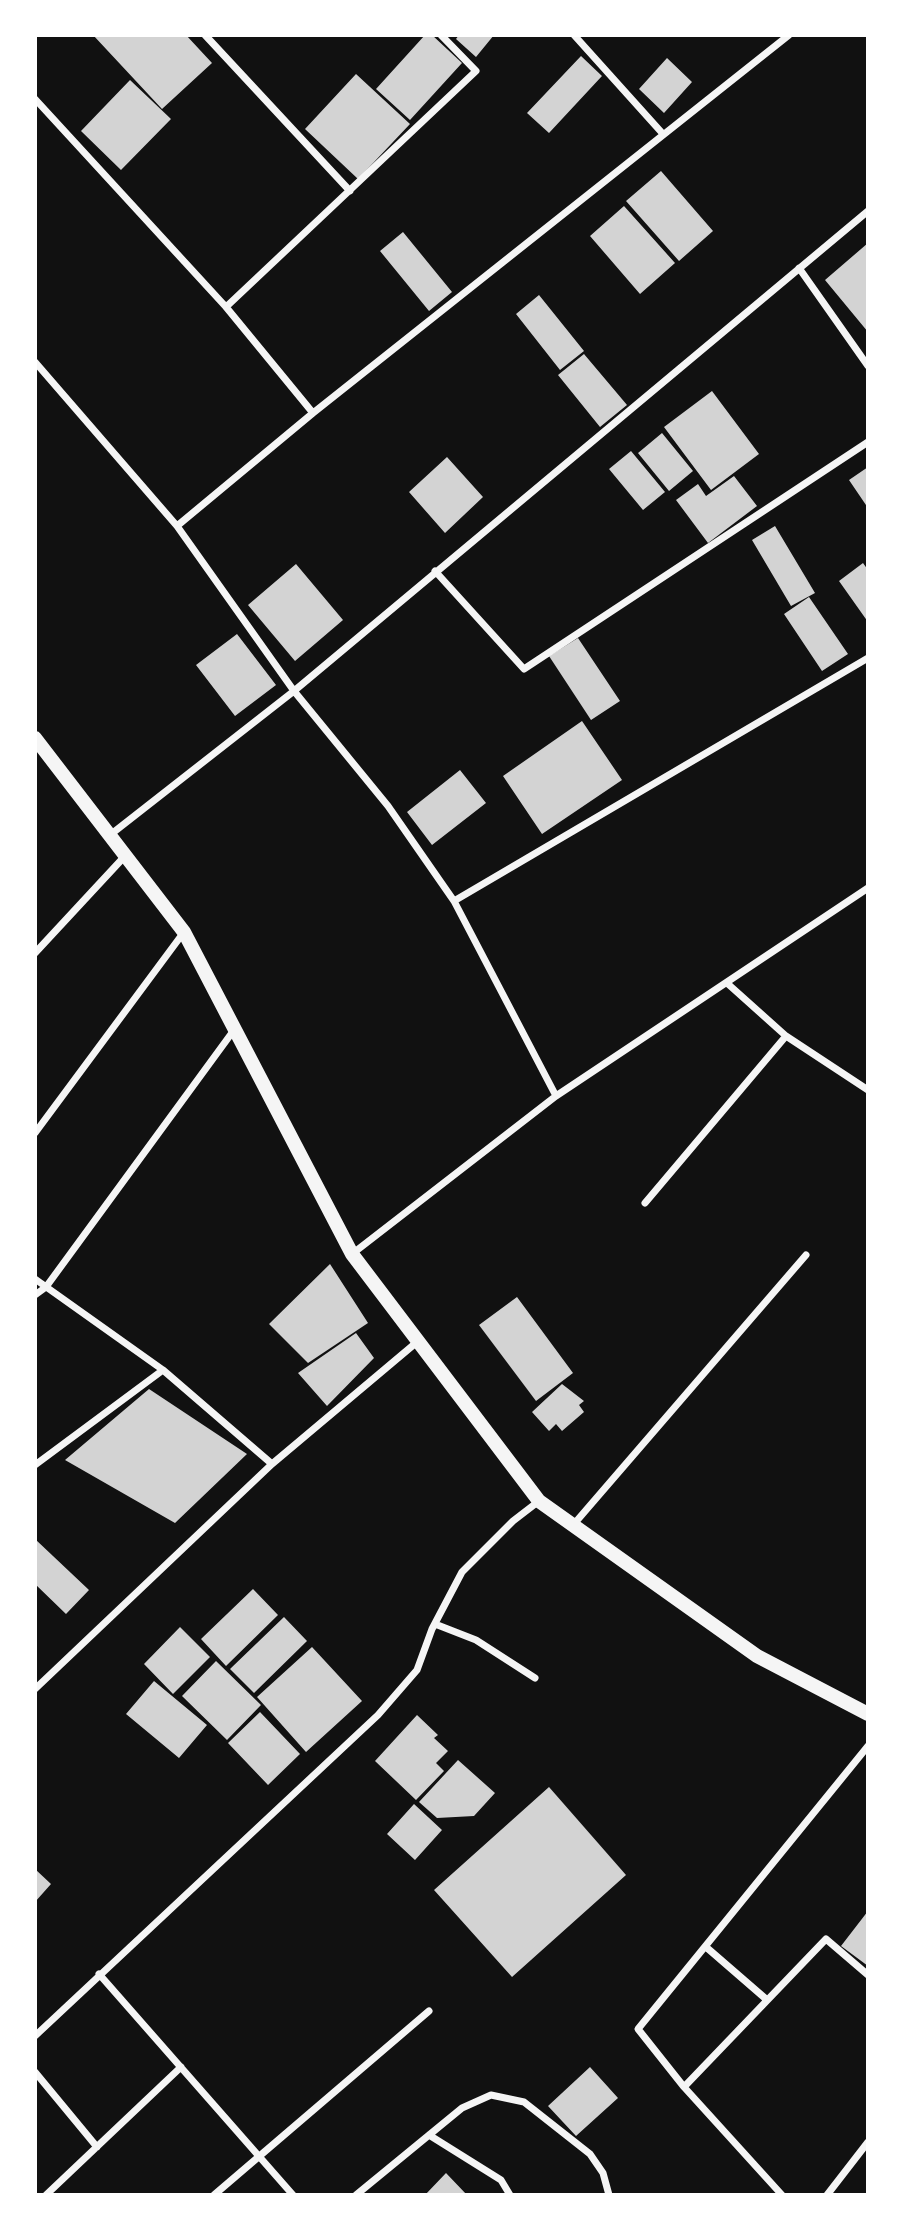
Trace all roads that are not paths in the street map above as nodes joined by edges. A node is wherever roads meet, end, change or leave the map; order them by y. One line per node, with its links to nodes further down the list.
1 (205, 35): 7 (street)
2 (441, 35): 7 (street)
3 (574, 35): 6 (street)
4 (789, 35): 6 (street)
5 (35, 99): 10 (street)
6 (663, 134): 13 (street)
7 (350, 191): 10 (street)
8 (868, 211): 9 (street)
9 (799, 268): 12 (street); 16 (street)
10 (226, 307): 13 (street)
11 (35, 362): 15 (street)
12 (868, 366)
13 (313, 413): 15 (street)
14 (868, 442): 16 (street)
15 (177, 526): 18 (street)
16 (435, 571): 18 (street)
17 (868, 657): 23 (street)
18 (294, 691): 20 (street); 23 (street)
19 (35, 738): 20 (main road)
20 (110, 836): 21 (main road)
21 (125, 855): 24 (main road); 25 (street)
22 (868, 888): 26 (street)
23 (454, 901): 30 (street)
24 (184, 932): 27 (main road); 31 (street)
25 (35, 953)
26 (728, 984): 28 (street); 30 (street)
27 (234, 1030): 33 (main road); 36 (street)
28 (786, 1036): 29 (street); 32 (street)
29 (868, 1090)
30 (556, 1096): 33 (street)
31 (35, 1133)
32 (645, 1203)
33 (352, 1254): 38 (main road)
34 (806, 1255): 43 (street)
35 (35, 1279): 36 (street)
36 (46, 1287): 37 (street); 39 (street)
37 (35, 1295)
38 (417, 1342): 40 (street); 42 (main road)
39 (163, 1370): 40 (street); 41 (street)
40 (272, 1464): 46 (street)
41 (35, 1465)
42 (539, 1501): 43 (main road); 44 (street)
43 (575, 1524): 47 (main road)
44 (435, 1624): 45 (street); 50 (street)
45 (535, 1678)
46 (35, 1689)
47 (868, 1714)
48 (868, 1746): 49 (street)
49 (706, 1947): 52 (street); 57 (street)
50 (100, 1974): 54 (street); 55 (street)
51 (868, 1975): 52 (street)
52 (766, 1999): 57 (street)
53 (429, 2011): 61 (street)
54 (35, 2036)
55 (181, 2067): 60 (street); 61 (street)
56 (35, 2073): 60 (street)
57 (684, 2087): 68 (street)
58 (429, 2135): 65 (street); 66 (street); 67 (street)
59 (868, 2142): 69 (street)
60 (97, 2147): 62 (street)
61 (260, 2156): 63 (street); 64 (street)
62 (46, 2195)
63 (214, 2195)
64 (293, 2195)
65 (356, 2195)
66 (510, 2195)
67 (609, 2195)
68 (782, 2195)
69 (827, 2195)

